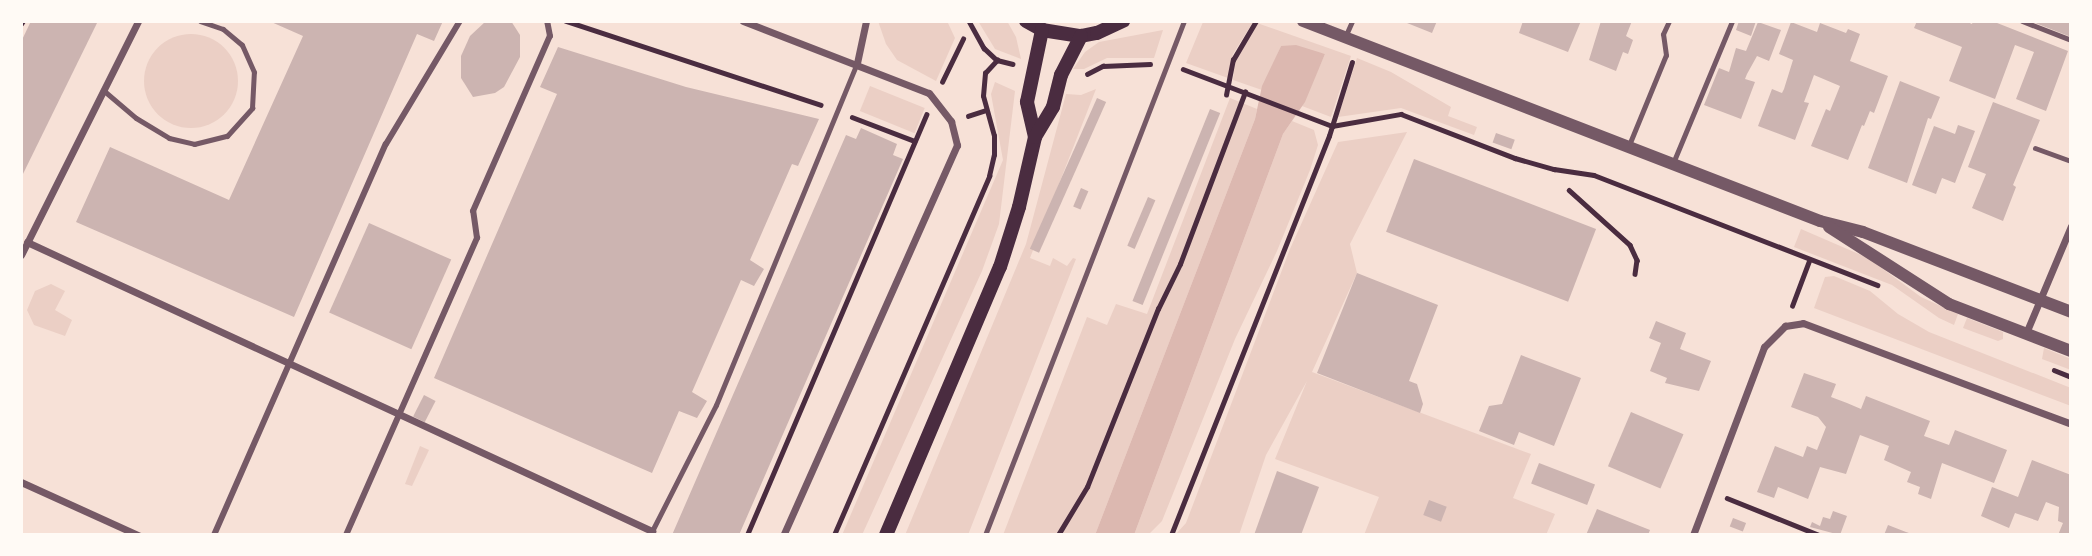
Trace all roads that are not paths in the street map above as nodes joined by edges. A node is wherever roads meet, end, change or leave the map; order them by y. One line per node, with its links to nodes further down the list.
1 (138, 21): 20 (street)
2 (200, 21): 20 (lane)
3 (460, 21): 34 (street)
4 (547, 21): 35 (street)
5 (743, 21): 19 (street)
6 (866, 21): 19 (street)
7 (1026, 21): 15 (main road)
8 (1124, 21): 16 (main road)
9 (1184, 21): 44 (lane)
10 (1303, 21): 17 (street)
11 (1352, 21): 17 (lane)
12 (1669, 21): 22 (lane)
13 (1732, 21): 25 (lane)
14 (2022, 21): 18 (lane)
15 (1042, 30): 16 (main road); 21 (main road)
16 (1082, 36): 21 (main road)
17 (1345, 37): 22 (street)
18 (2071, 40)
19 (857, 64): 38 (lane); 42 (street)
20 (103, 90): 28 (street)
21 (1035, 137): 43 (main road)
22 (1629, 145): 25 (street)
23 (2035, 148): 24 (lane)
24 (2071, 162)
25 (1673, 163): 26 (street)
26 (1820, 221): 30 (street); 32 (street)
27 (2071, 226): 30 (street)
28 (27, 242): 29 (street); 34 (street)
29 (21, 255)
30 (2038, 300): 31 (street); 32 (street)
31 (2071, 312)
32 (2026, 333): 33 (street)
33 (2071, 351)
34 (289, 364): 35 (street); 40 (street)
35 (400, 416): 38 (street); 41 (street)
36 (2071, 424): 45 (street)
37 (21, 482): 39 (street)
38 (651, 533)
39 (138, 535)
40 (214, 535)
41 (346, 535)
42 (783, 535)
43 (886, 535)
44 (985, 535)
45 (1693, 535)

